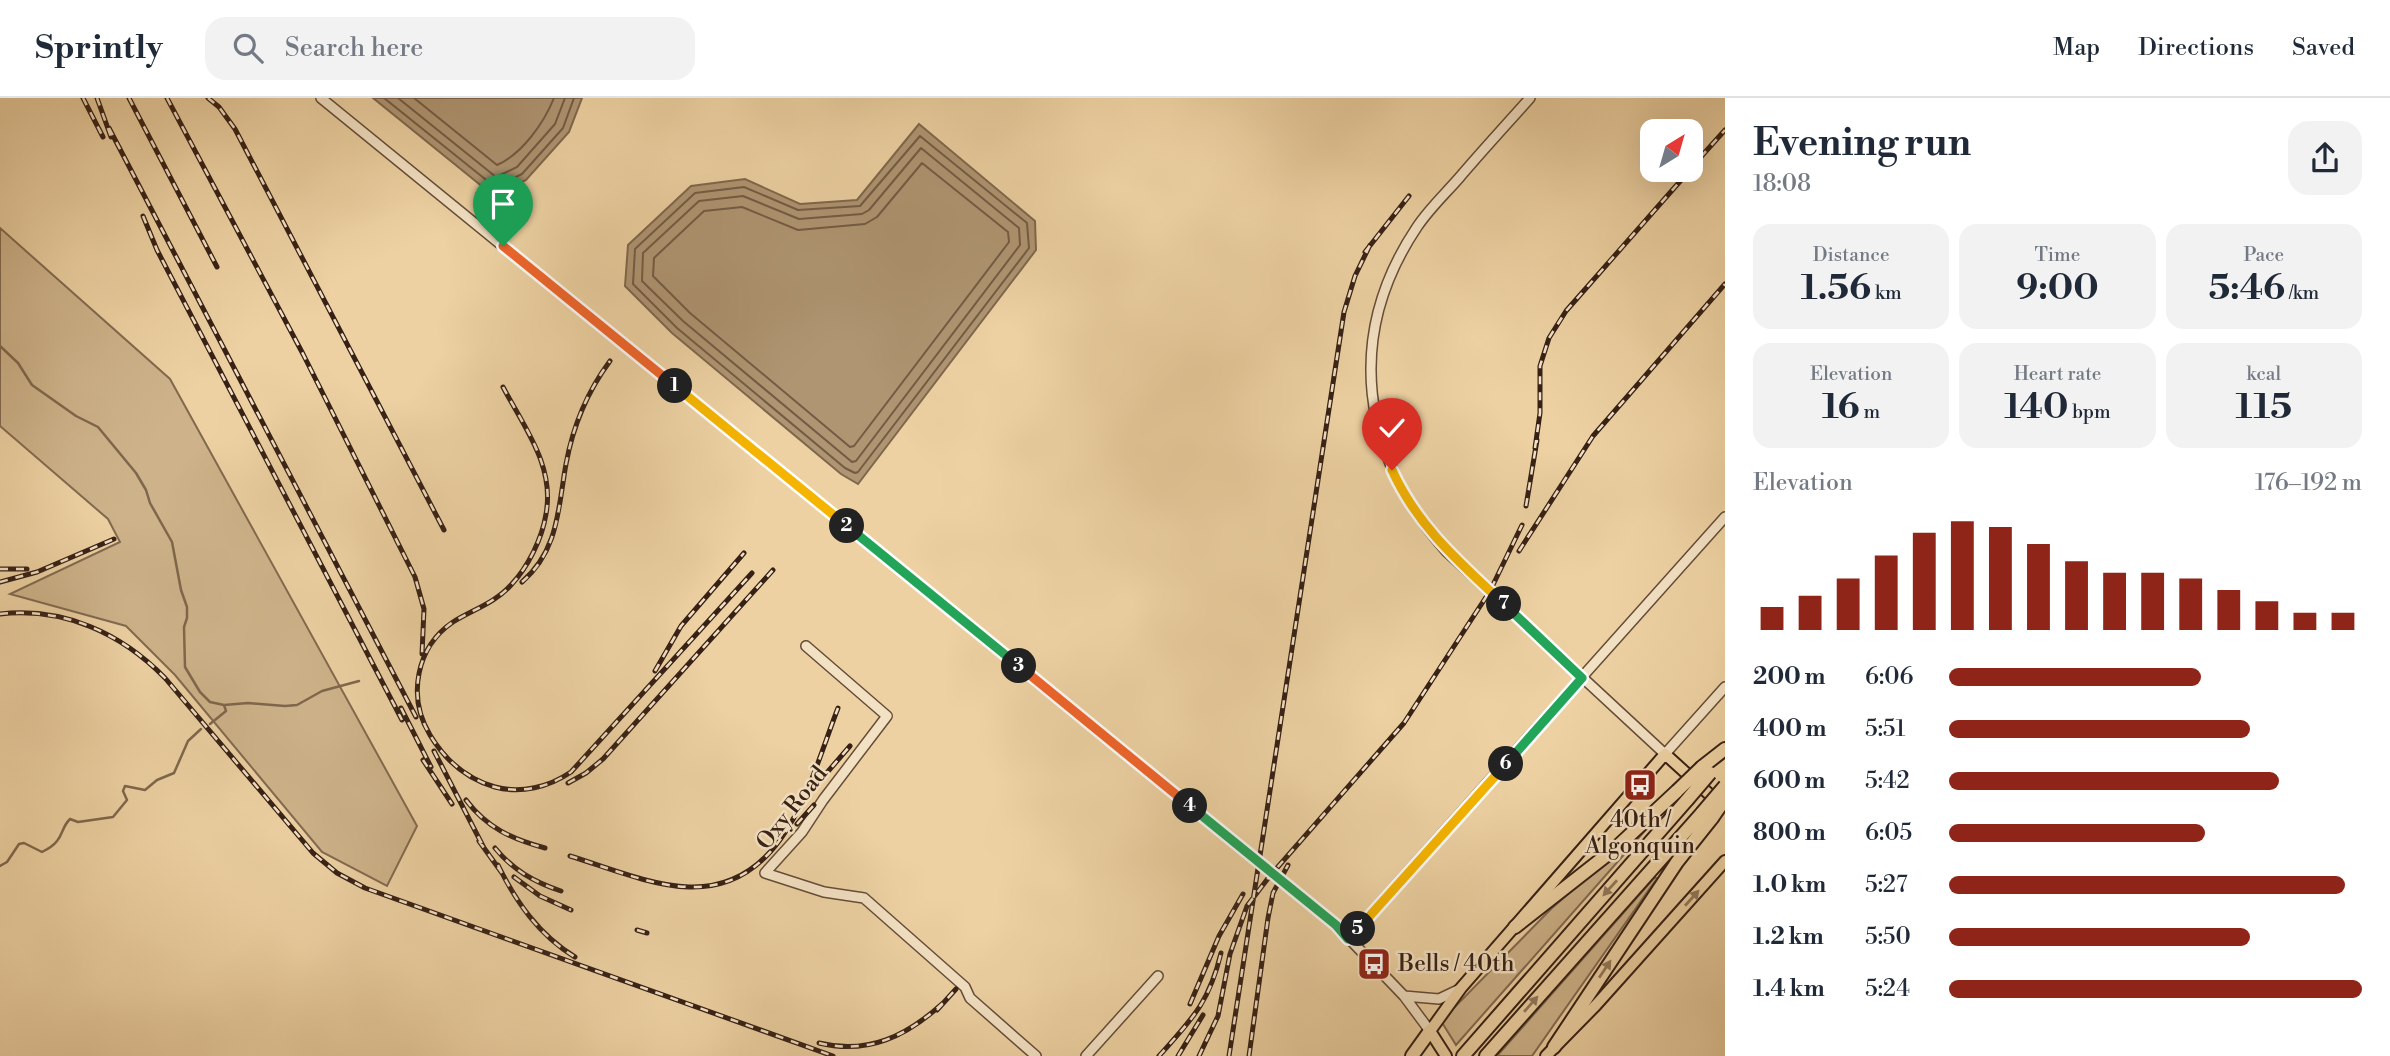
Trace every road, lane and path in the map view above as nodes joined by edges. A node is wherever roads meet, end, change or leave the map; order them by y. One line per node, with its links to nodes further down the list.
1 (321, 98): 18 (street)
2 (1530, 98): 5 (street)
3 (1725, 517): 5 (street)
4 (806, 646): 25 (street, Oxy Road)
5 (1582, 678): 8 (street); 18 (street)
6 (1725, 687): 8 (street)
7 (1725, 749): 10 (highway)
8 (1665, 754): 14 (main road); 17 (main road)
9 (1725, 756): 10 (highway)
10 (1706, 770): 12 (highway, bridge)
11 (1725, 786): 15 (highway, bridge)
12 (1682, 796): 17 (highway); 24 (highway, one-way to 24)
13 (1725, 799): 15 (highway, bridge)
14 (1725, 808)
15 (1707, 815): 23 (highway, one-way to 15); 29 (highway, one-way to 15)
16 (1725, 861): 23 (main road, one-way to 16)
17 (1515, 927): 20 (main road)
18 (1348, 939): 21 (street)
19 (1158, 976): 26 (street)
20 (1461, 988): 21 (street); 22 (main road)
21 (1404, 996): 22 (street)
22 (1430, 1031): 27 (highway); 28 (main road)
23 (1550, 1051)
24 (1465, 1053)
25 (1036, 1056)
26 (1086, 1056)
27 (1412, 1056)
28 (1446, 1056)
29 (1486, 1056)

